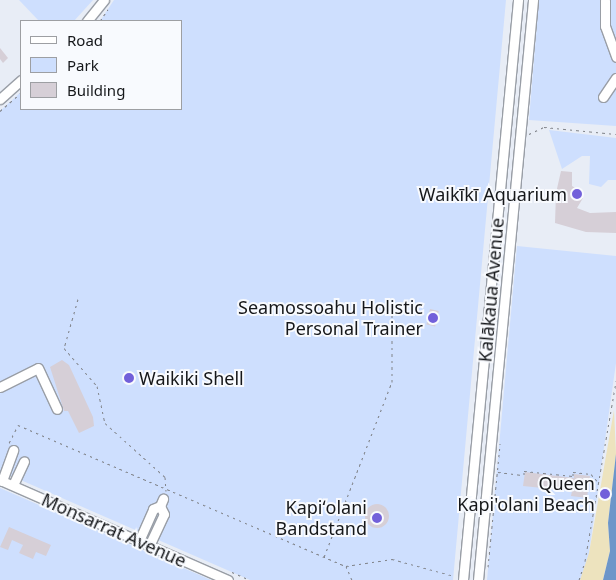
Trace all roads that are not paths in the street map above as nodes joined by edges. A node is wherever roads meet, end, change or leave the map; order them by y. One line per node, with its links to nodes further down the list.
1 (518, 0): 11 (street, Kalākaua Avenue)
2 (533, 0): 12 (street, Kalākaua Avenue)
3 (605, 0): 6 (street)
4 (106, 4): 5 (street)
5 (88, 20)
6 (616, 57)
7 (616, 78): 9 (street)
8 (20, 81): 10 (street)
9 (603, 97)
10 (0, 99)
11 (498, 212): 12 (street); 13 (street, Kalākaua Avenue)
12 (513, 213): 14 (street, Kalākaua Avenue)
13 (484, 376): 14 (street); 23 (street, Kalākaua Avenue)
14 (497, 378): 24 (street, Kalākaua Avenue)
15 (0, 387): 16 (street)
16 (57, 409)
17 (10, 449): 19 (street)
18 (24, 461): 20 (street)
19 (1, 480): 20 (street, Monsarrat Avenue)
20 (12, 485): 21 (street, Monsarrat Avenue)
21 (139, 541): 22 (street, Monsarrat Avenue); 22 (street)
22 (149, 546): 25 (street, Monsarrat Avenue)
23 (460, 577): 24 (street)
24 (478, 579)
25 (228, 580)

